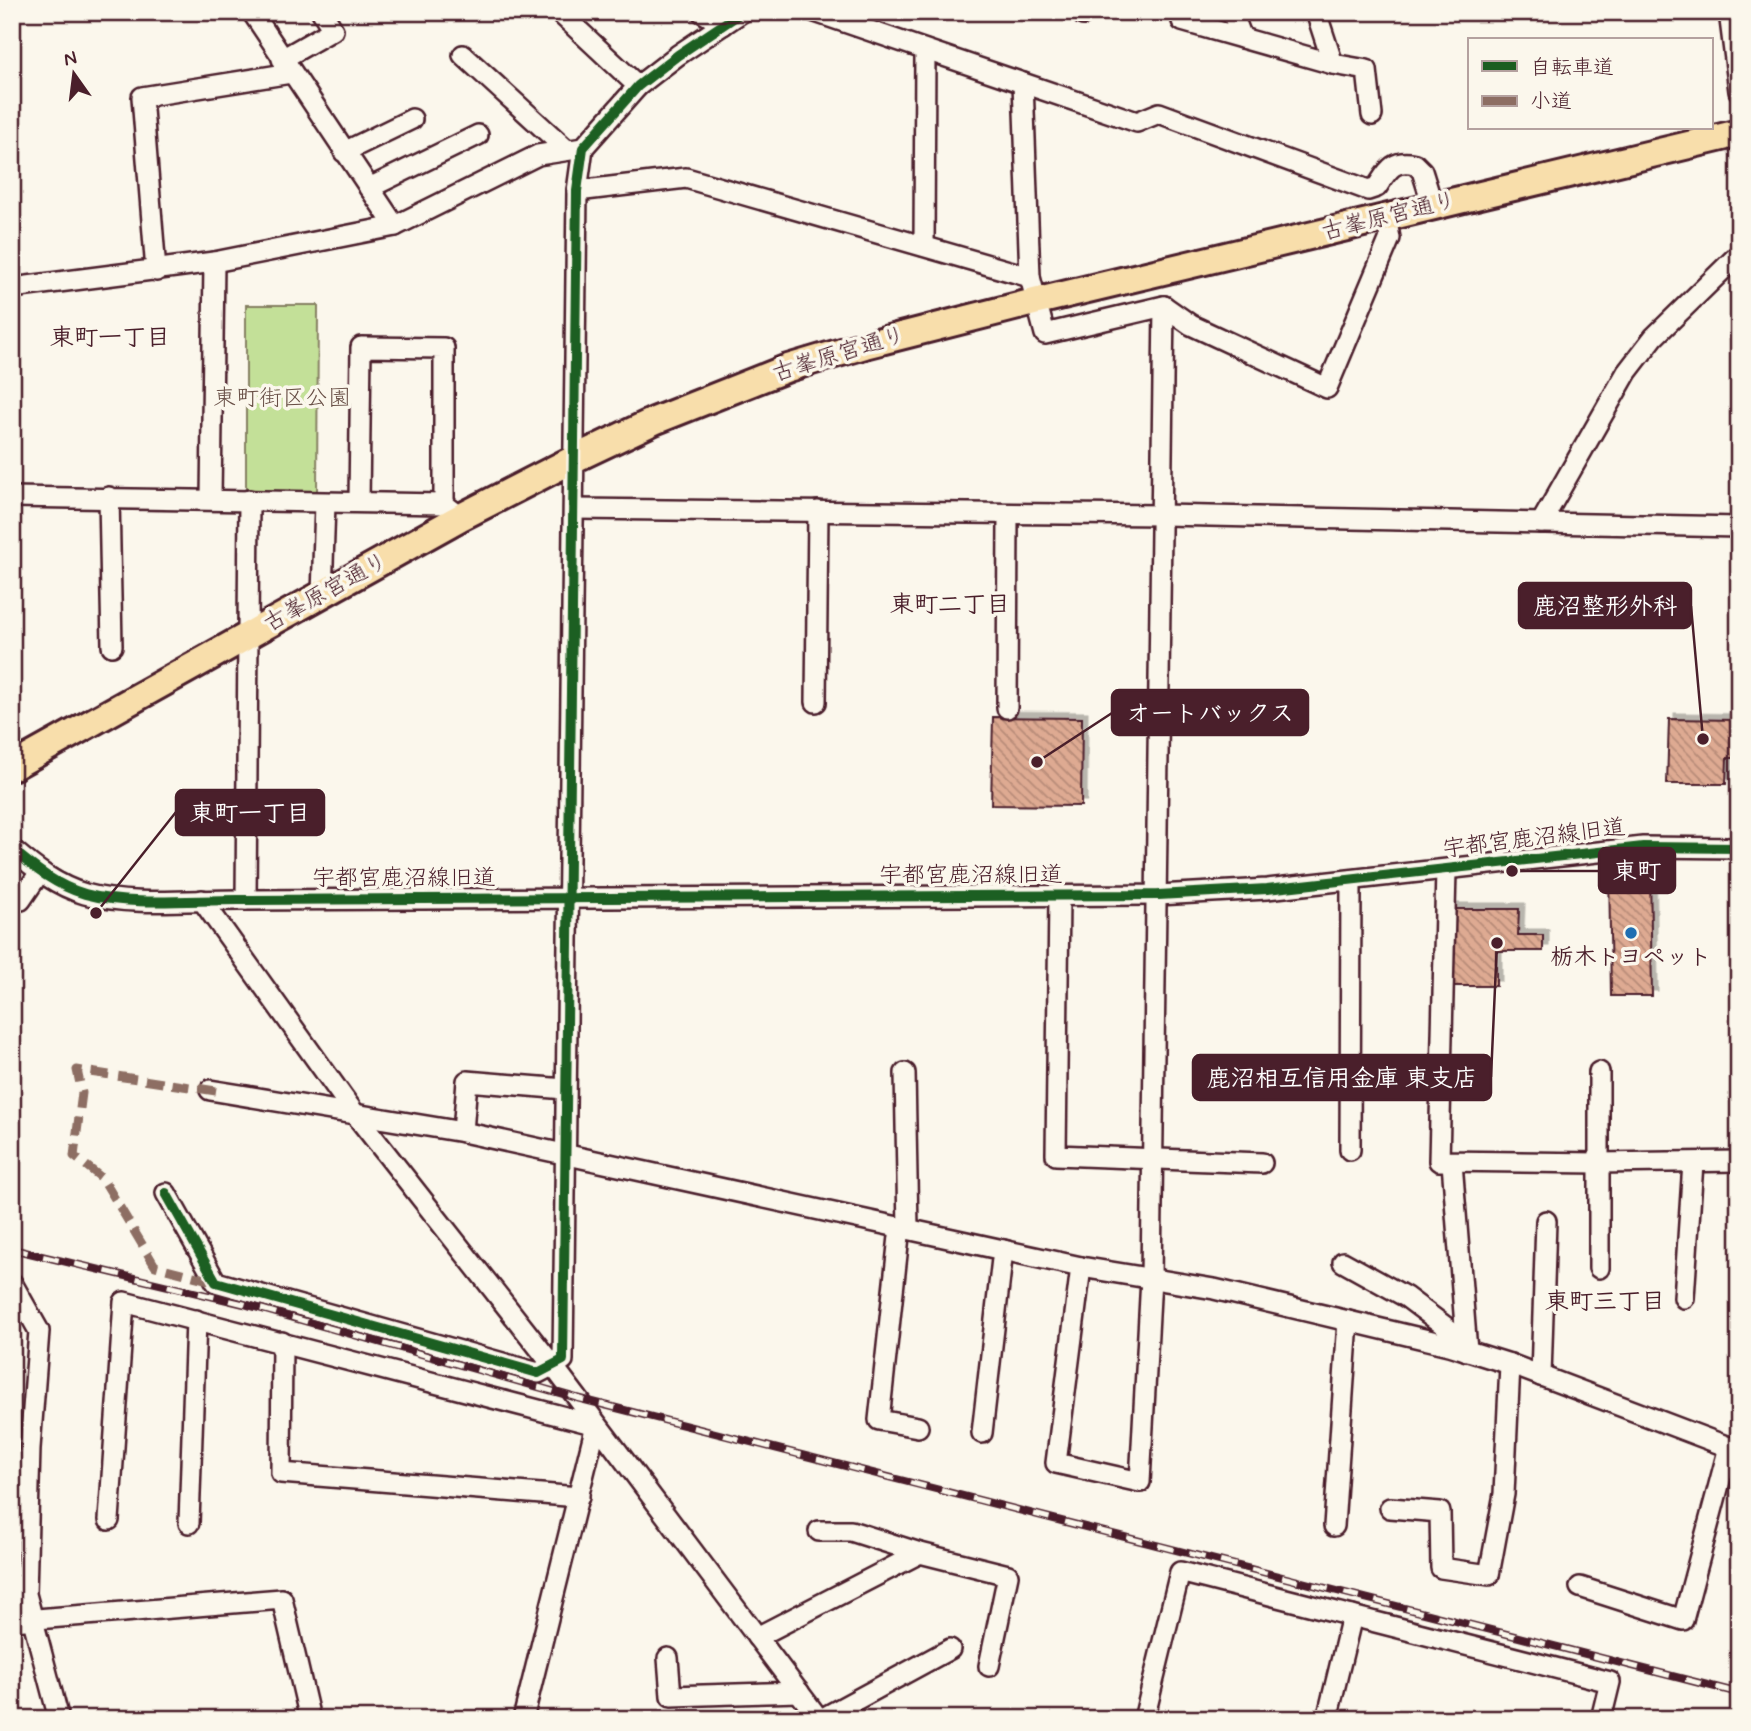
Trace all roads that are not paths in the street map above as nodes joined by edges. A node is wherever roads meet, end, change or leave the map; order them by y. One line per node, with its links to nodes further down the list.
1 (252, 12): 16 (street)
2 (322, 12): 16 (street)
3 (559, 12): 18 (street)
4 (702, 12): 11 (street)
5 (742, 12): 11 (street)
6 (816, 12): 13 (street)
7 (1232, 12): 12 (street)
8 (1316, 12): 15 (street)
9 (1729, 12): 19 (street)
10 (1182, 21): 12 (street)
11 (723, 25): 18 (street)
12 (1242, 38): 15 (street)
13 (925, 50): 17 (street); 31 (street)
14 (463, 55): 24 (street)
15 (1333, 64): 20 (street)
16 (286, 66): 25 (street); 34 (street)
17 (1023, 83): 28 (street); 36 (street)
18 (638, 86): 24 (street)
19 (1739, 91)
20 (1372, 114)
21 (412, 119): 25 (street)
22 (1739, 133): 28 (main road, 古峯原宮通り)
23 (478, 135): 26 (street)
24 (575, 149): 27 (street); 30 (street)
25 (344, 152): 26 (street)
26 (369, 188): 30 (street)
27 (577, 191): 31 (street); 38 (street)
28 (1433, 206): 29 (main road, 古峯原宮通り)
29 (1386, 218): 36 (main road, 古峯原宮通り); 37 (street)
30 (395, 226): 33 (street)
31 (924, 246): 36 (street)
32 (1739, 254): 50 (street)
33 (214, 262): 34 (street); 41 (street)
34 (156, 271): 35 (street)
35 (12, 288)
36 (1034, 289): 37 (street); 38 (main road, 古峯原宮通り)
37 (1164, 306): 49 (street)
38 (576, 458): 45 (street); 46 (main road, 古峯原宮通り)
39 (12, 497): 40 (street)
40 (109, 497): 41 (street); 54 (street)
41 (211, 499): 42 (street)
42 (250, 500): 44 (street); 53 (street)
43 (359, 502): 44 (street); 46 (street); 46 (street)
44 (325, 503): 52 (street)
45 (573, 509): 47 (street); 65 (street)
46 (452, 510): 52 (main road, 古峯原宮通り)
47 (818, 512): 48 (street); 55 (street)
48 (1008, 514): 49 (street); 56 (street)
49 (1163, 515): 50 (street); 63 (street)
50 (1541, 523): 51 (street)
51 (1739, 527)
52 (322, 595): 53 (main road, 古峯原宮通り)
53 (249, 637): 57 (main road, 古峯原宮通り); 68 (street)
54 (112, 646)
55 (816, 702)
56 (1007, 708)
57 (12, 768)
58 (1739, 848): 60 (street, 宇都宮鹿沼線旧道)
59 (12, 849): 61 (street, 宇都宮鹿沼線旧道)
60 (1446, 870): 62 (street, 宇都宮鹿沼線旧道); 80 (street)
61 (40, 872): 66 (street); 67 (street, 宇都宮鹿沼線旧道)
62 (1351, 880): 63 (street, 宇都宮鹿沼線旧道); 75 (street)
63 (1158, 895): 64 (street, 宇都宮鹿沼線旧道); 77 (street)
64 (1059, 897): 65 (street, 宇都宮鹿沼線旧道); 77 (street)
65 (569, 899): 68 (street, 宇都宮鹿沼線旧道); 71 (street)
66 (12, 900)
67 (202, 900): 68 (street, 宇都宮鹿沼線旧道); 73 (street)
68 (246, 900)
69 (1599, 1072): 81 (street)
70 (905, 1073): 85 (street)
71 (565, 1089): 74 (street); 76 (street)
72 (210, 1090): 73 (street)
73 (355, 1114): 74 (street); 98 (street)
74 (463, 1132): 76 (street)
75 (1350, 1150)
76 (566, 1153): 85 (street); 98 (street)
77 (1151, 1160): 79 (street); 90 (street)
78 (1739, 1161): 82 (street)
79 (1262, 1163)
80 (1452, 1163): 81 (street); 96 (street)
81 (1598, 1163): 82 (street); 89 (street)
82 (1693, 1163): 92 (street)
83 (166, 1193): 98 (street)
84 (1546, 1221): 99 (street)
85 (904, 1228): 86 (street); 101 (street)
86 (1003, 1250): 88 (street); 102 (street)
87 (1343, 1262): 96 (street)
88 (1081, 1267): 90 (street); 90 (street)
89 (1599, 1268)
90 (1151, 1278): 94 (street)
91 (12, 1283): 104 (street)
92 (1684, 1298)
93 (196, 1320): 95 (street); 107 (street); 108 (street)
94 (1348, 1321): 96 (street); 109 (street)
95 (282, 1342): 100 (street); 105 (street)
96 (1466, 1346): 97 (street)
97 (1510, 1364): 99 (street); 106 (street)
98 (554, 1367): 100 (street)
99 (1541, 1376): 103 (street)
100 (596, 1425): 105 (street); 115 (street)
101 (918, 1427)
102 (982, 1433)
103 (1734, 1449): 112 (street)
104 (21, 1458): 114 (street)
105 (579, 1497): 122 (street)
106 (1390, 1508)
107 (109, 1520)
108 (189, 1523)
109 (1334, 1526)
110 (819, 1531): 111 (street)
111 (920, 1553): 115 (street); 118 (street)
112 (1580, 1587)
113 (1352, 1616): 124 (street); 125 (street); 126 (street)
114 (22, 1621): 120 (street); 121 (street)
115 (757, 1637): 119 (street)
116 (950, 1649): 123 (street)
117 (668, 1658): 119 (street)
118 (989, 1666)
119 (799, 1692): 123 (street)
120 (59, 1719)
121 (310, 1719)
122 (523, 1719)
123 (820, 1719)
124 (1144, 1719)
125 (1327, 1719)
126 (1601, 1719)

